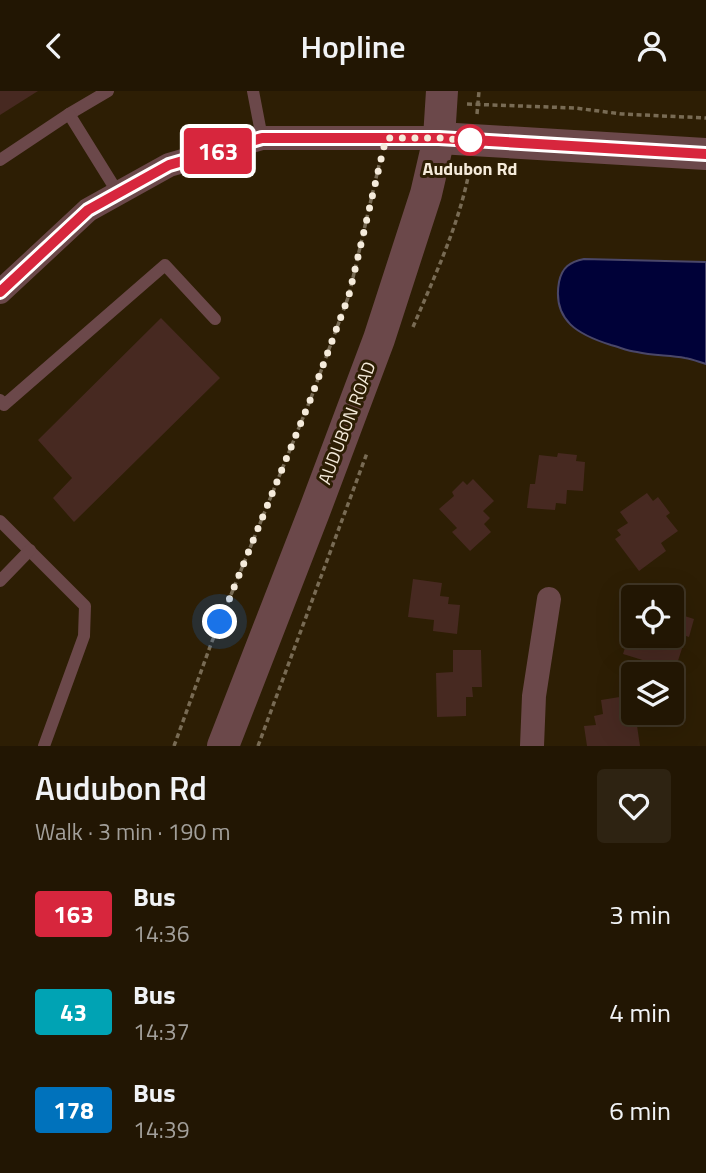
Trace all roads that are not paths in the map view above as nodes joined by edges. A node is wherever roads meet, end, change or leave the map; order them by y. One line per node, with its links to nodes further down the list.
1 (108, 91): 4 (lane)
2 (253, 91): 5 (lane)
3 (441, 97): 6 (street, AUDUBON ROAD)
4 (69, 114): 8 (lane); 9 (lane)
5 (262, 138): 6 (street); 9 (street)
6 (439, 138): 7 (street); 18 (street, AUDUBON ROAD)
7 (706, 154)
8 (0, 160)
9 (118, 193): 10 (street)
10 (0, 292)
11 (215, 319): 12 (lane)
12 (0, 400)
13 (0, 521): 14 (lane)
14 (30, 551): 15 (lane); 17 (lane)
15 (0, 581)
16 (550, 599): 19 (street)
17 (44, 746)
18 (223, 746)
19 (532, 746)

